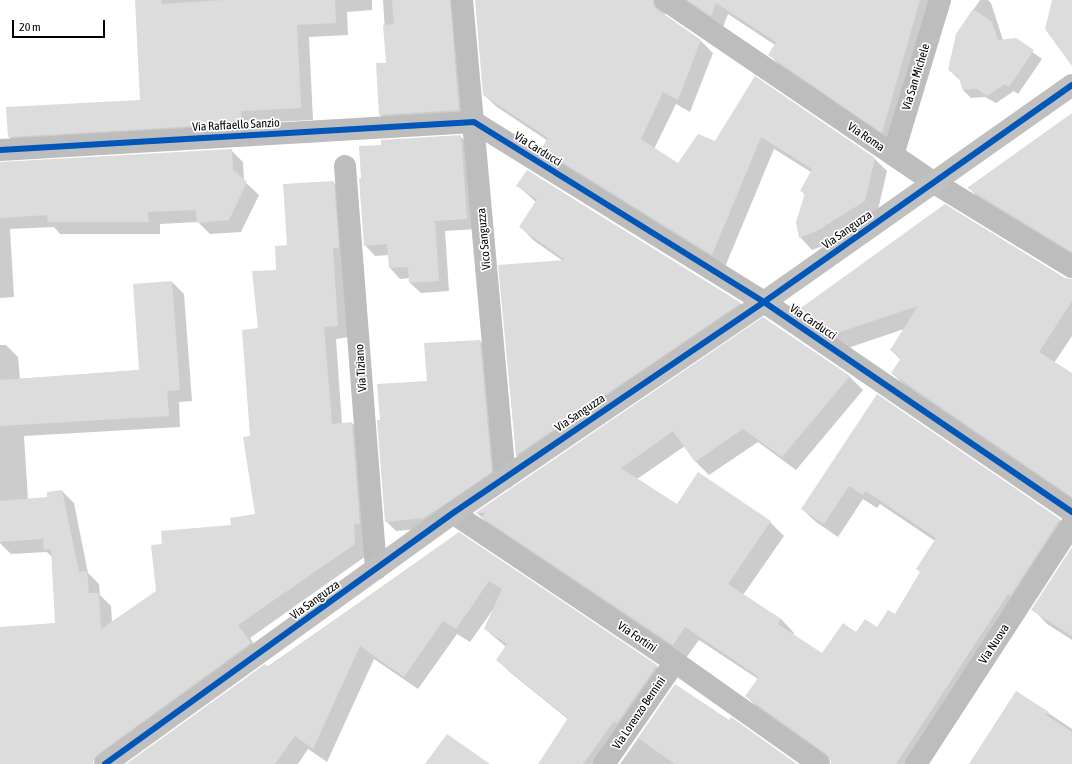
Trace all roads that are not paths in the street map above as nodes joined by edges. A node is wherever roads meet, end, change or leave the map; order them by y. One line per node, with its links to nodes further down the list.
1 (462, 0): 5 (street, Vico Sanguzza)
2 (665, 0): 7 (street, Via Roma)
3 (940, 0): 7 (street, Via San Michele)
4 (1072, 85): 9 (street, Via Sanguzza)
5 (474, 122): 6 (street, Via Raffaello Sanzio); 11 (street, Via Carducci); 12 (street, Vico Sanguzza)
6 (0, 150)
7 (892, 155): 9 (street, Via Roma)
8 (345, 166): 16 (street, Via Tiziano)
9 (933, 182): 10 (street, Via Roma); 11 (street, Via Sanguzza)
10 (1072, 268)
11 (764, 302): 12 (street, Via Sanguzza); 13 (street, Via Carducci)
12 (505, 478): 14 (street, Via Sanguzza)
13 (1072, 512)
14 (453, 513): 16 (street, Via Sanguzza); 17 (street, Via Fortini)
15 (1072, 524): 21 (street, Via Nuova)
16 (376, 569): 18 (street, Via Sanguzza)
17 (675, 662): 19 (street, Via Lorenzo Bernini); 20 (street, Via Fortini)
18 (104, 764)
19 (604, 764)
20 (819, 764)
21 (916, 764)

